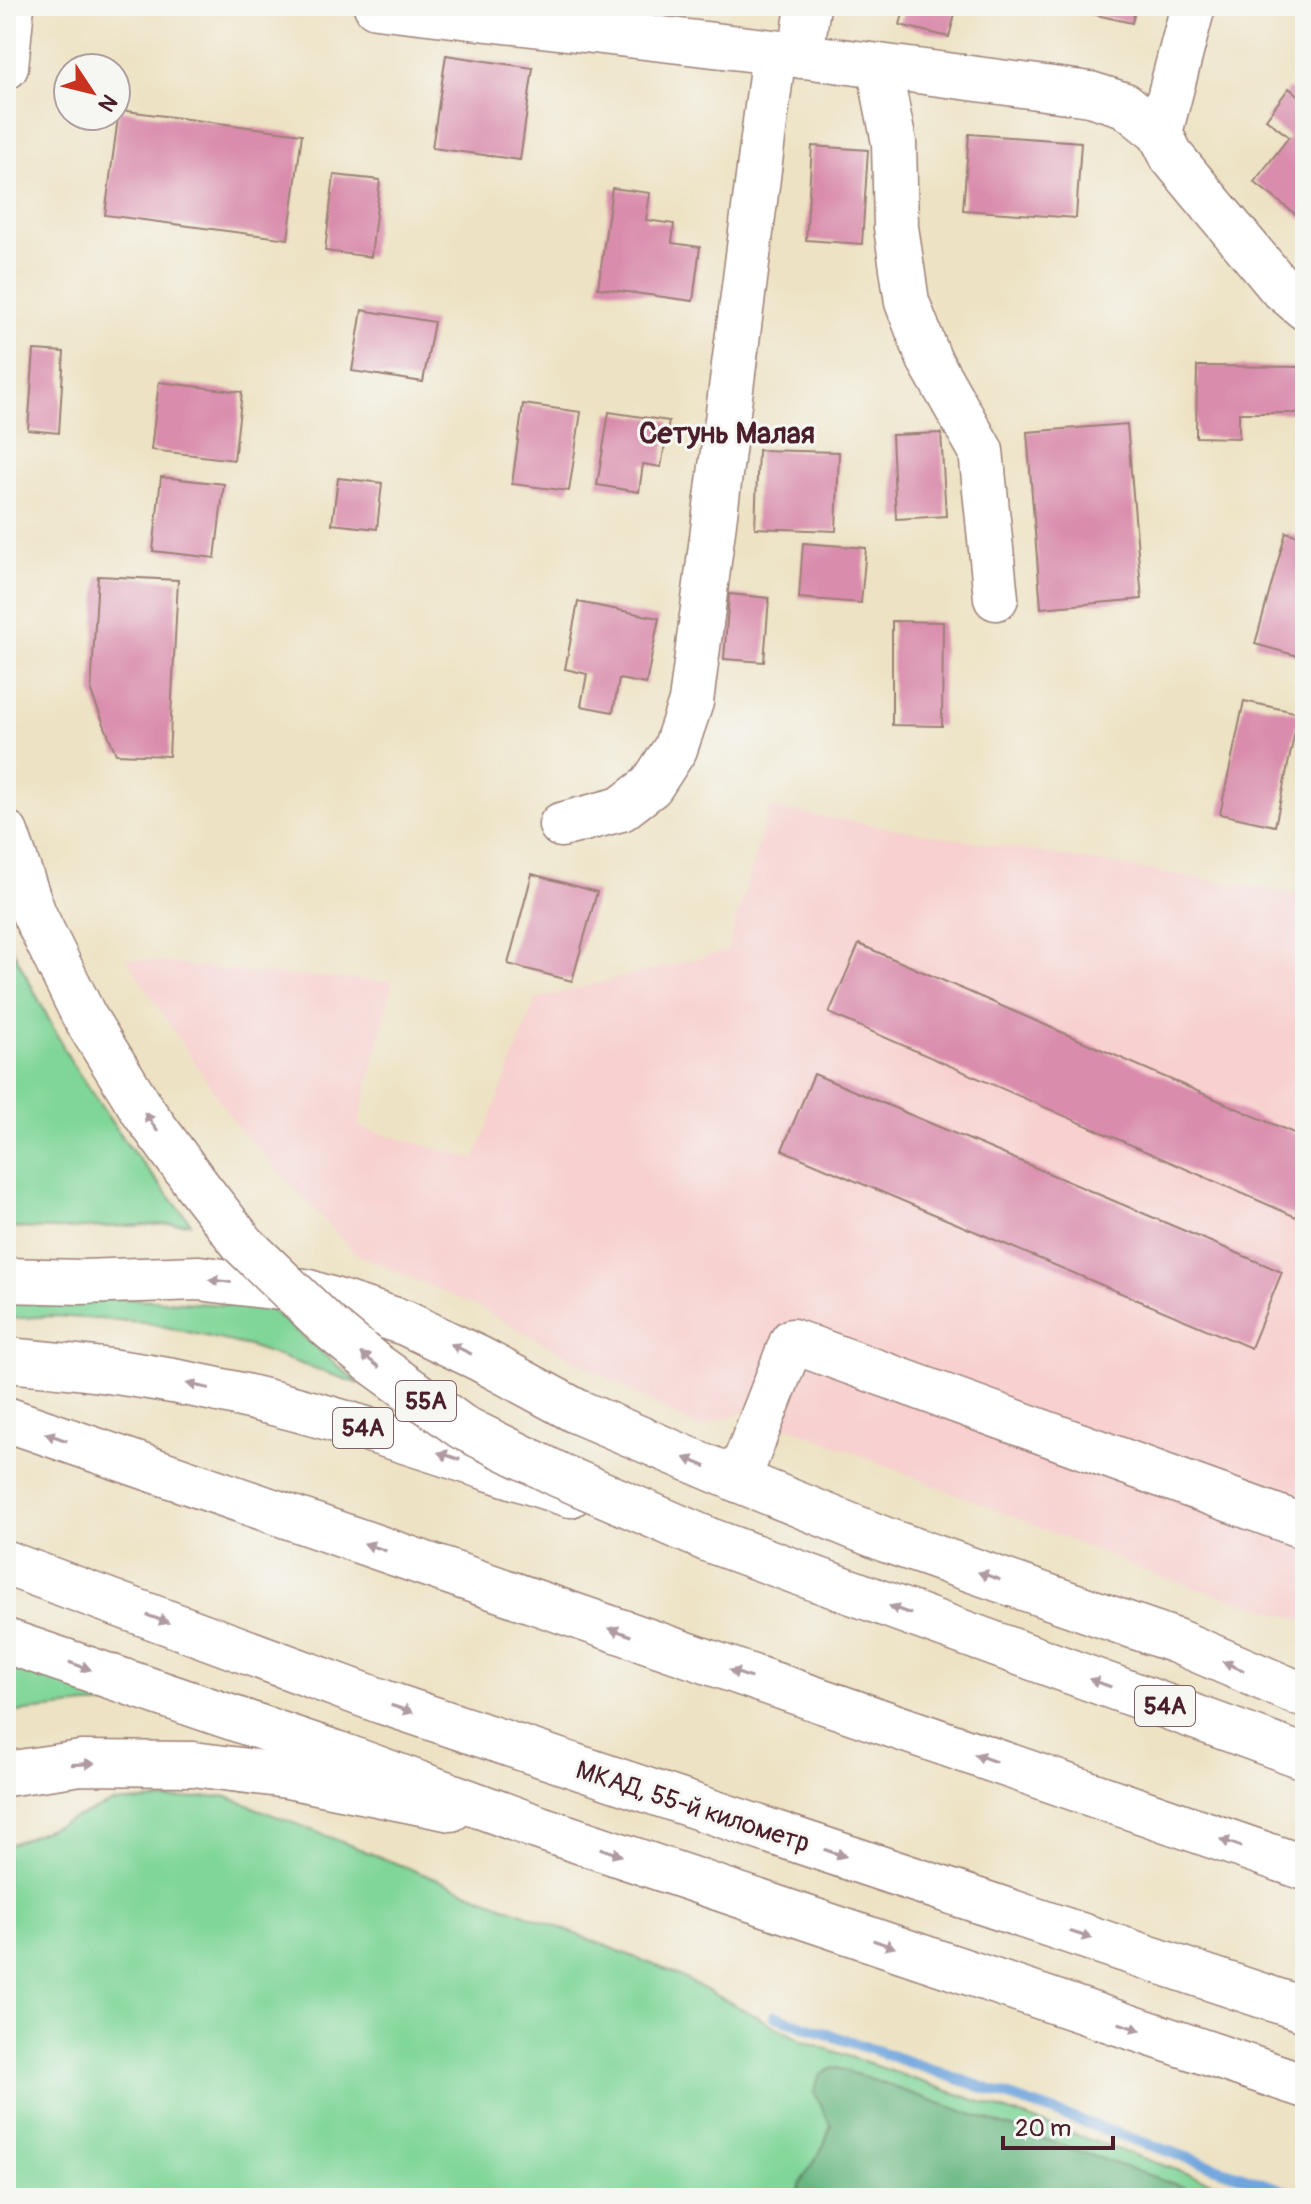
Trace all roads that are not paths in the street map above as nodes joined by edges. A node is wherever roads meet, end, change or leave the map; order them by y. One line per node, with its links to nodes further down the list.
1 (12, 6): 8 (main road)
2 (376, 6): 5 (main road)
3 (808, 6): 6 (main road)
4 (1193, 6): 9 (main road)
5 (490, 13): 6 (main road)
6 (787, 54): 7 (main road); 12 (main road)
7 (879, 66): 9 (main road); 11 (main road)
8 (6, 67)
9 (1160, 133): 10 (main road)
10 (1305, 308)
11 (996, 598)
12 (561, 825)
13 (6, 833): 19 (main road, 55А, one-way to 13, bridge)
14 (6, 1280): 17 (main road, one-way to 14)
15 (6, 1360): 19 (main road, 54А, one-way to 15, bridge)
16 (6, 1419): 26 (main road, one-way to 16)
17 (738, 1480): 18 (main road); 22 (main road, one-way to 17)
18 (1305, 1527)
19 (709, 1540): 23 (main road, 54А, one-way to 19)
20 (6, 1563): 27 (main road, МКАД, 55-й километр, one-way to 27)
21 (6, 1641): 25 (main road, one-way to 25)
22 (1305, 1696)
23 (1305, 1757)
24 (6, 1774): 25 (main road, one-way to 25)
25 (537, 1827): 28 (main road, one-way to 28)
26 (1305, 1868)
27 (1305, 2010)
28 (1305, 2086)

